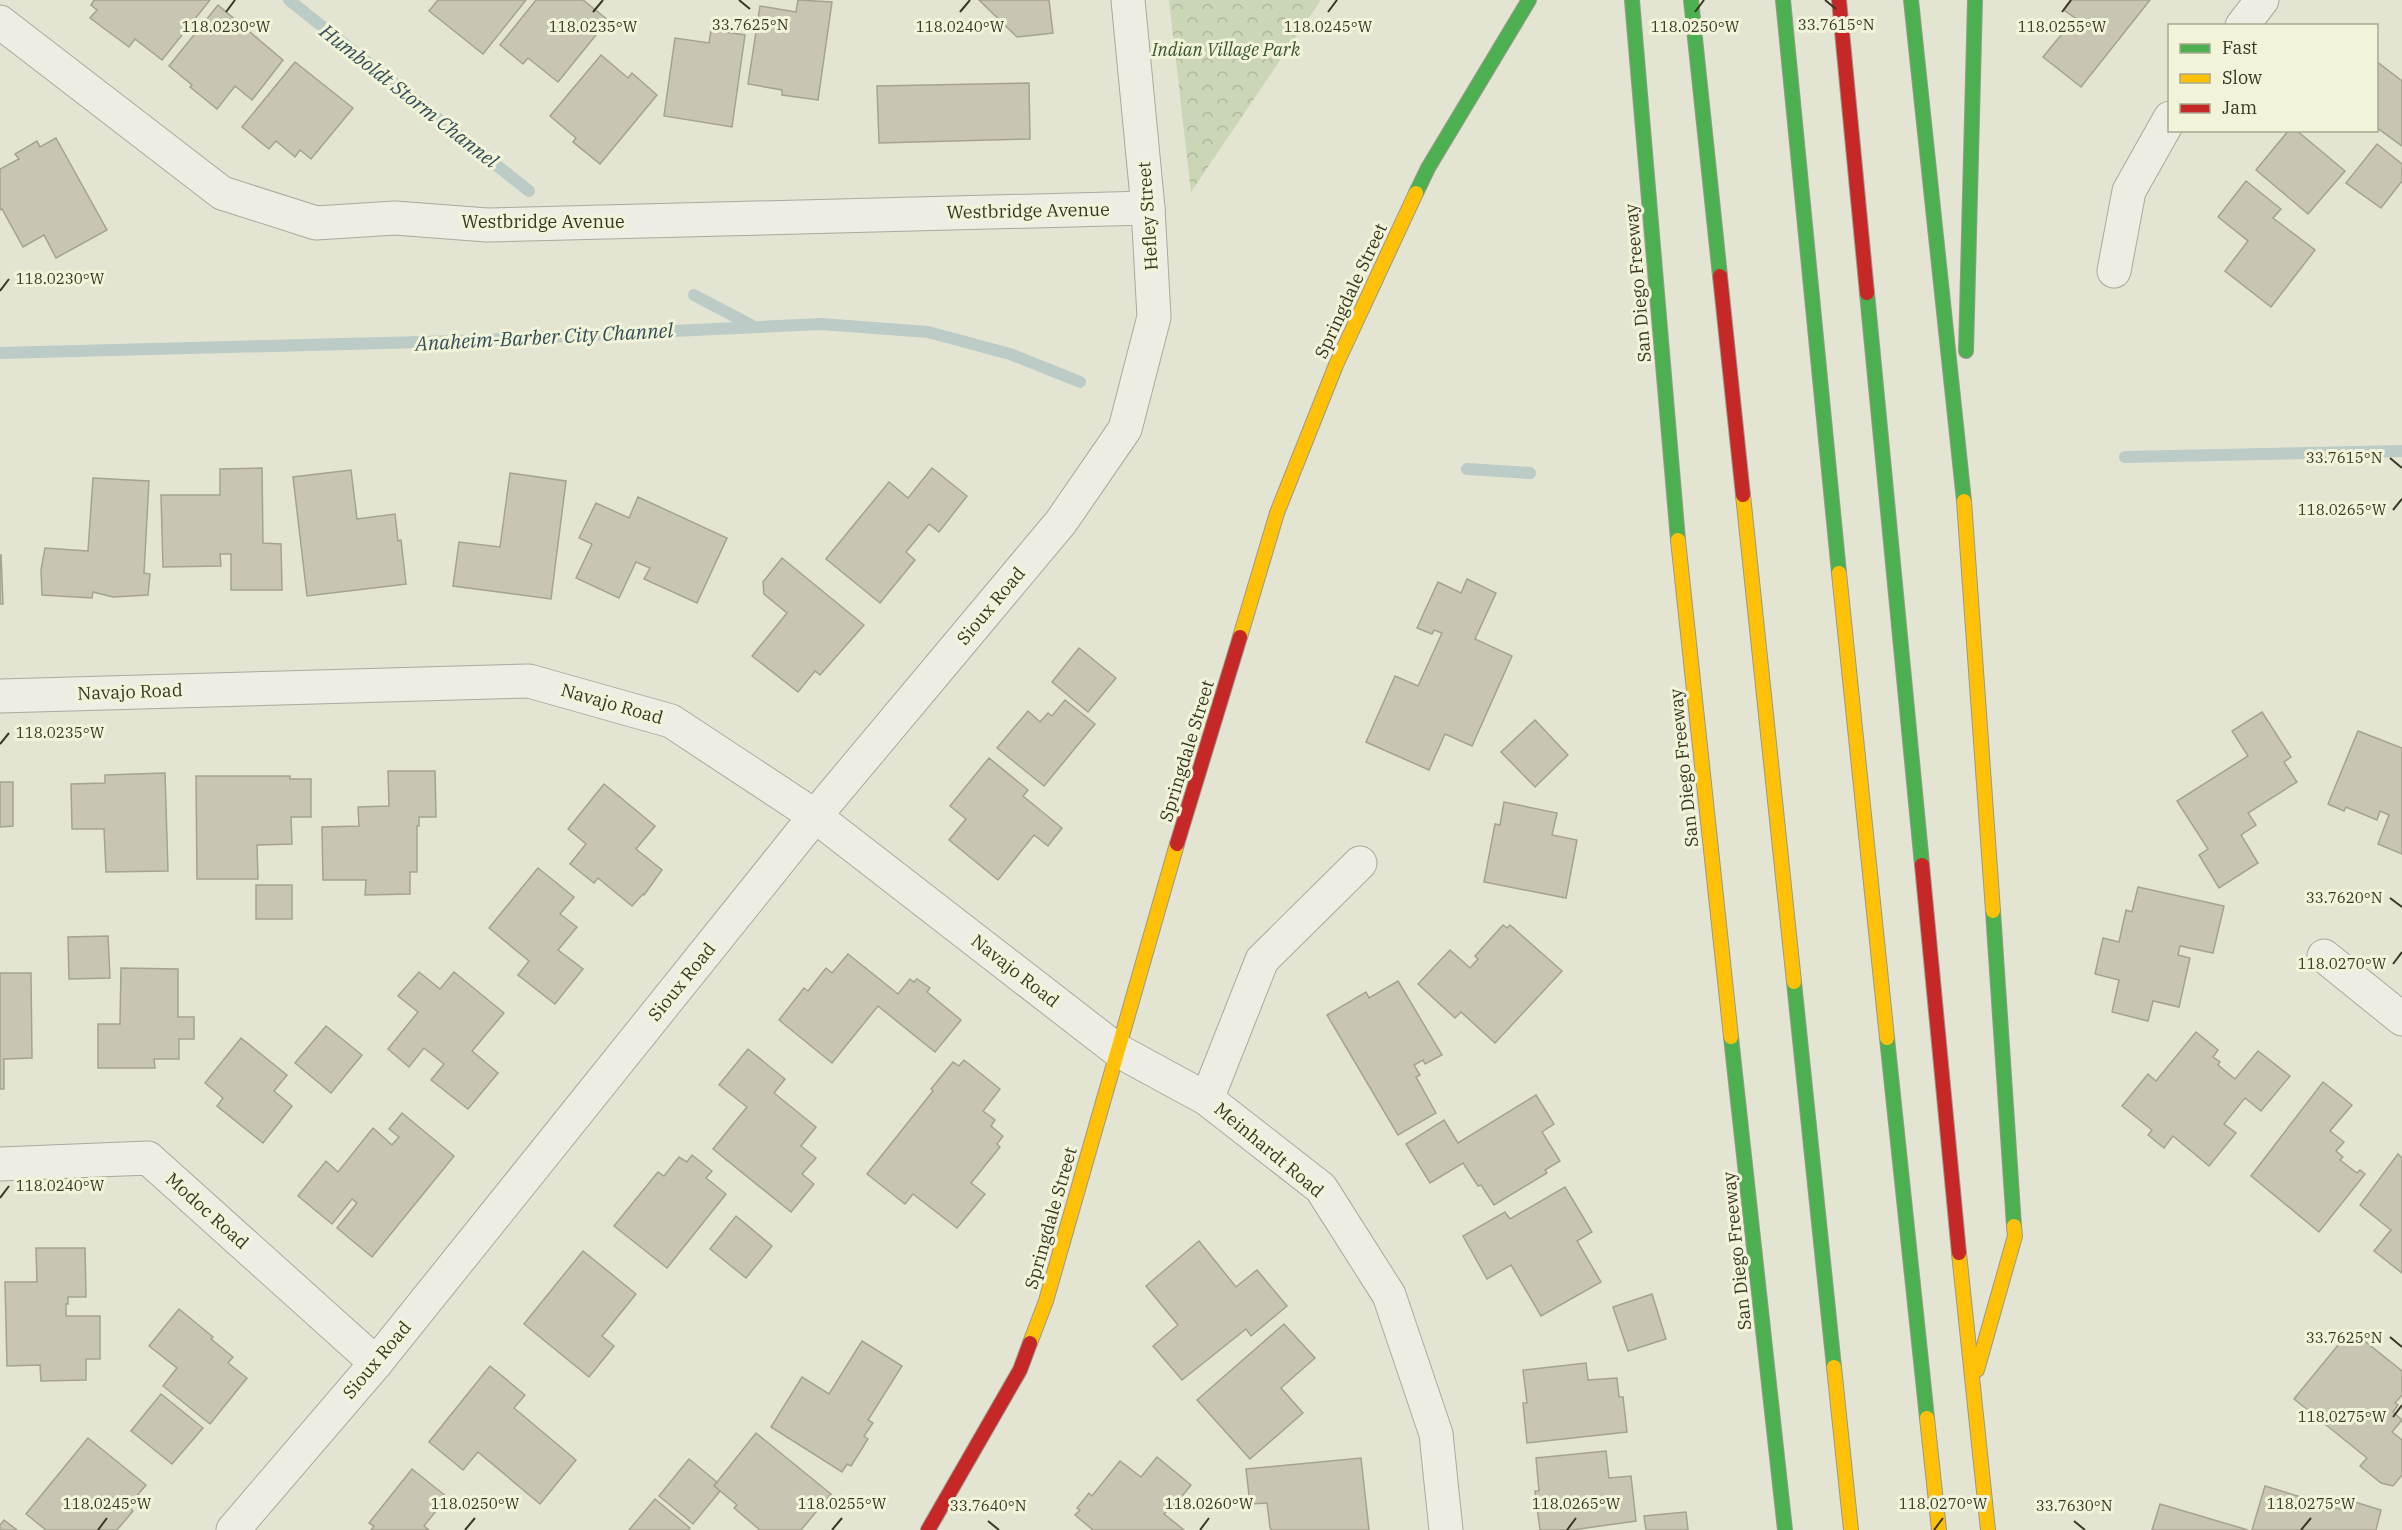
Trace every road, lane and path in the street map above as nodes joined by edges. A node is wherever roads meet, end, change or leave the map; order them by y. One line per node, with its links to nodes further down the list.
1 (1128, 0): 13 (street, Hefley Street)
2 (1529, 0): 22 (main road, Springdale Street)
3 (1632, 0): 30 (main road, San Diego Freeway)
4 (1691, 0): 31 (main road)
5 (1783, 0): 32 (main road)
6 (1839, 0): 26 (main road)
7 (1911, 0): 16 (main road)
8 (1975, 0): 16 (main road)
9 (2262, 0): 11 (street)
10 (0, 22): 13 (street, Westbridge Avenue)
11 (2244, 24)
12 (2168, 120): 14 (street)
13 (1148, 208): 15 (street, Hefley Street)
14 (2114, 271)
15 (1125, 429): 18 (street, Sioux Road)
16 (1963, 481): 26 (main road)
17 (0, 696): 18 (street, Navajo Road)
18 (815, 816): 22 (street, Navajo Road); 25 (street, Sioux Road)
19 (1360, 863): 23 (street)
20 (2324, 956): 21 (street)
21 (2402, 1019)
22 (1117, 1050): 23 (street, Meinhardt Road); 28 (main road, Springdale Street)
23 (1207, 1099): 29 (street, Meinhardt Road)
24 (0, 1164): 25 (street, Modoc Road)
25 (376, 1363): 27 (street, Sioux Road)
26 (1972, 1386): 33 (main road)
27 (233, 1530)
28 (928, 1530)
29 (1446, 1530)
30 (1785, 1530)
31 (1851, 1530)
32 (1939, 1530)
33 (1988, 1530)

